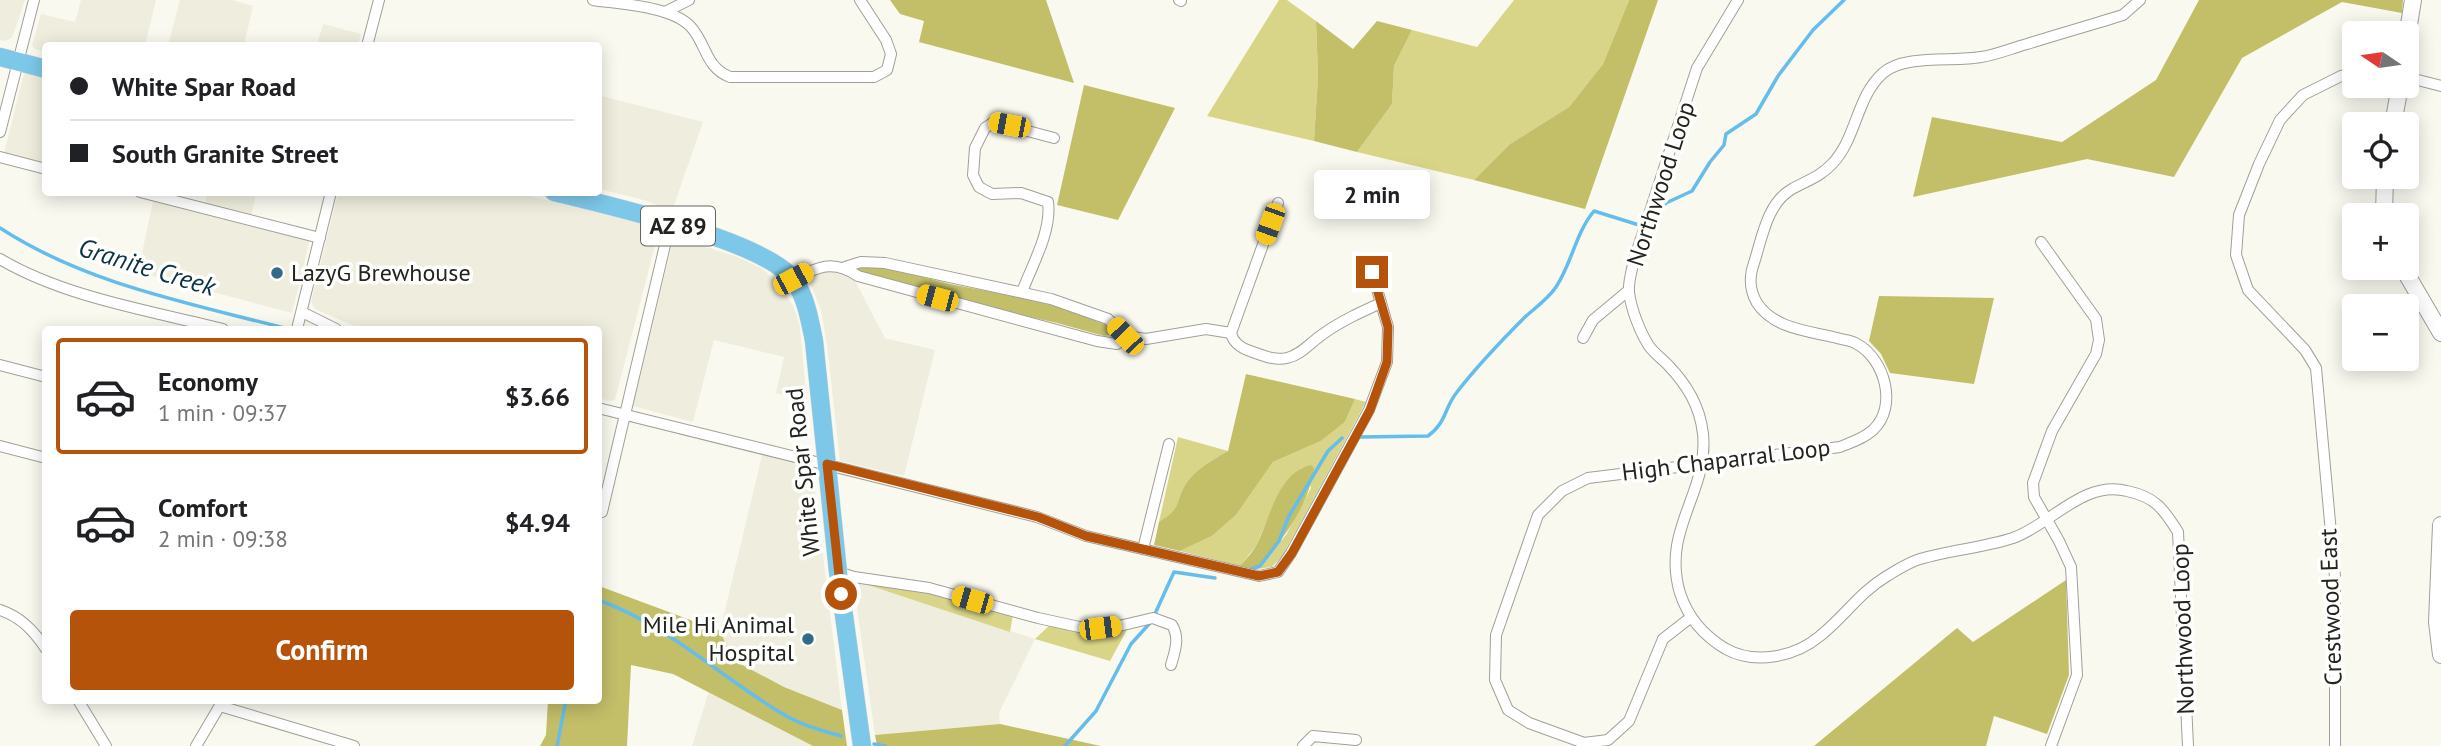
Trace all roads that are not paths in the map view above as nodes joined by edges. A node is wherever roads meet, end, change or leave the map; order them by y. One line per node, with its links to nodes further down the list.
1 (34, 0): 13 (street)
2 (379, 0): 11 (street)
3 (593, 0): 9 (street)
4 (689, 0): 9 (street)
5 (860, 0): 9 (street)
6 (1738, 0): 34 (street, Northwood Loop)
7 (2140, 0): 52 (street, High Chaparral Loop)
8 (2413, 0): 10 (street)
9 (665, 12)
10 (2410, 21)
11 (368, 42)
12 (0, 57): 13 (main road)
13 (18, 62): 14 (main road); 18 (street)
14 (42, 68)
15 (2342, 76): 75 (street, Crestwood East)
16 (2419, 80): 17 (street)
17 (2441, 86)
18 (0, 132)
19 (1054, 138): 35 (street)
20 (0, 158): 21 (street)
21 (42, 168)
22 (156, 196): 27 (street)
23 (330, 196): 27 (street)
24 (570, 196): 26 (main road, AZ 89)
25 (1278, 203): 42 (street)
26 (670, 224): 32 (main road, AZ 89); 48 (street)
27 (320, 238): 37 (street)
28 (2041, 242): 55 (street)
29 (0, 259): 38 (street)
30 (845, 267): 32 (street); 35 (street); 43 (street)
31 (1372, 272): 36 (street)
32 (793, 279): 53 (main road, White Spar Road / AZ 89)
33 (2410, 280): 41 (street)
34 (1629, 290): 44 (street); 52 (street, Northwood Loop)
35 (1022, 292): 43 (street)
36 (1381, 303): 42 (street); 57 (street)
37 (302, 312): 39 (street); 40 (street)
38 (211, 326)
39 (298, 326)
40 (331, 326)
41 (2441, 332)
42 (1231, 333): 43 (street)
43 (1125, 336)
44 (1583, 338)
45 (0, 365): 46 (street)
46 (42, 376)
47 (602, 409): 48 (street)
48 (624, 414): 53 (street); 54 (street)
49 (1169, 444): 57 (street)
50 (0, 446): 51 (street)
51 (42, 457)
52 (1704, 463): 60 (street, Northwood Loop); 60 (street, High Chaparral Loop)
53 (827, 464): 57 (street); 58 (main road, White Spar Road / AZ 89)
54 (602, 512)
55 (2046, 519): 60 (street, Northwood Loop); 73 (street); 74 (street, Northwood Loop)
56 (2441, 525): 62 (street)
57 (1143, 549)
58 (838, 572): 63 (street); 71 (main road, White Spar Road / AZ 89)
59 (0, 610): 61 (street)
60 (1690, 618)
61 (42, 643)
62 (2441, 655)
63 (1171, 665)
64 (80, 704): 68 (street)
65 (221, 704): 69 (street)
66 (225, 704): 70 (street)
67 (1356, 740): 72 (street)
68 (106, 746)
69 (196, 746)
70 (354, 746)
71 (862, 746)
72 (1303, 746)
73 (2051, 746)
74 (2188, 746)
75 (2335, 746)

